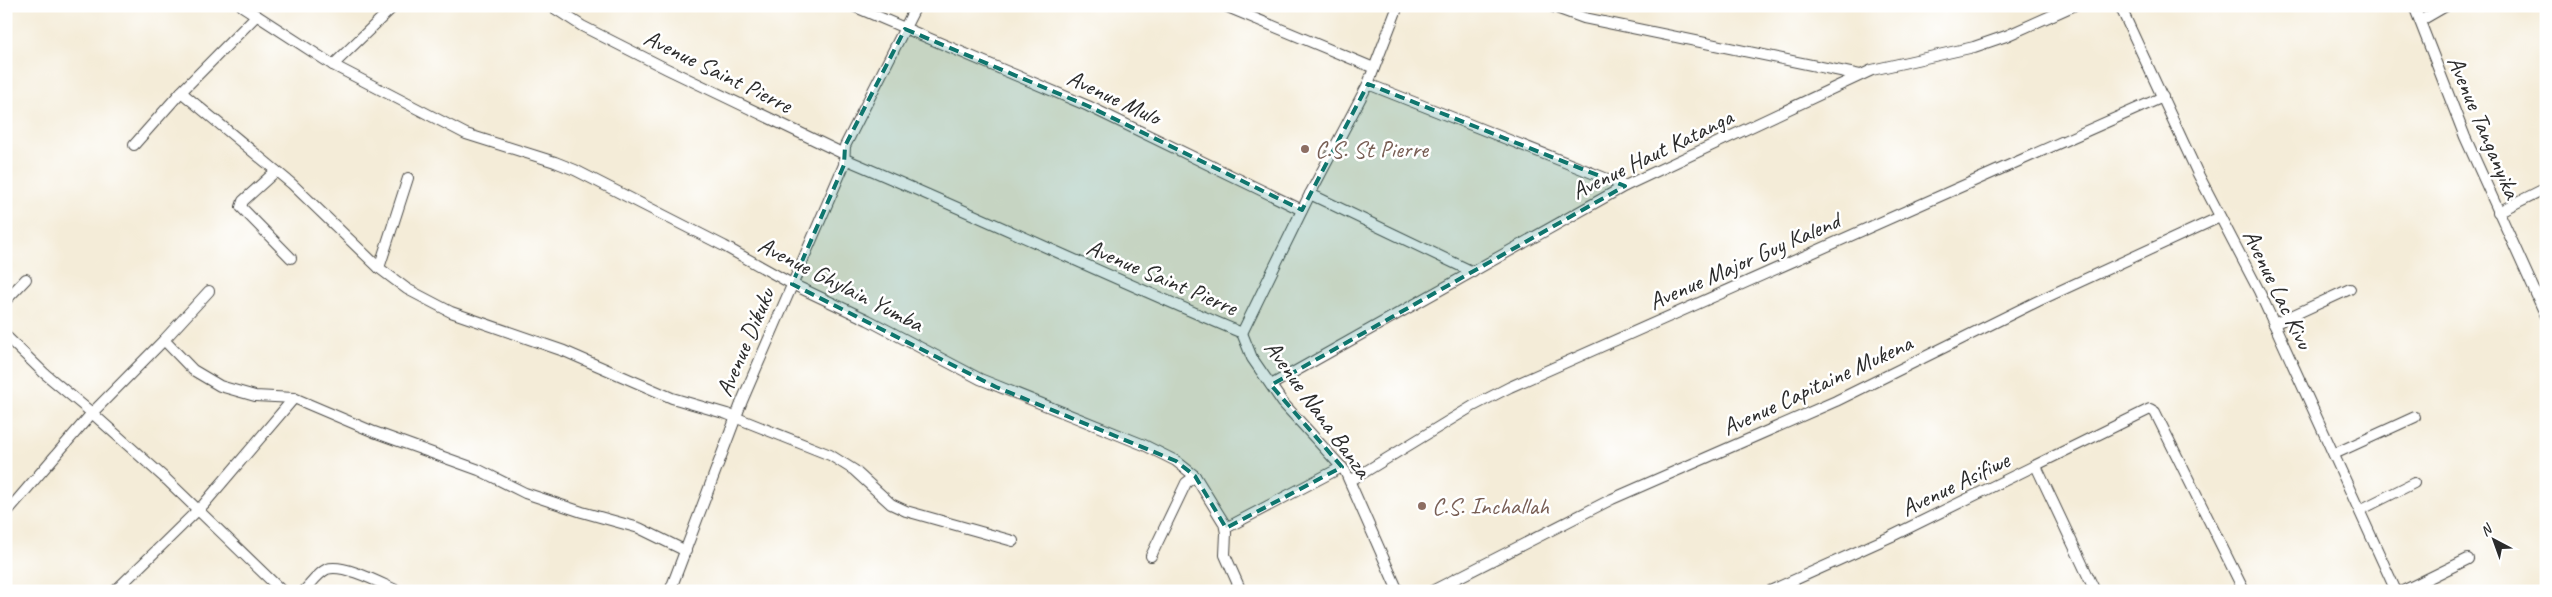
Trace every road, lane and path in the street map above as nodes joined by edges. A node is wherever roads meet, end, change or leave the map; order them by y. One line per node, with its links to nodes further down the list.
1 (242, 6): 13 (street, Avenue Ghylain Yumba)
2 (394, 6): 16 (street)
3 (552, 6): 23 (street, Avenue Saint Pierre)
4 (853, 6): 15 (street, Avenue Mulo)
5 (916, 6): 15 (street, Avenue Dikuku)
6 (1225, 6): 17 (street)
7 (1398, 6): 17 (street, Avenue Saint Pierre)
8 (1551, 6): 18 (street)
9 (2073, 6): 18 (street, Avenue Haut Katanga)
10 (2120, 6): 21 (street, Avenue Lac Kivu)
11 (2414, 6): 14 (street, Avenue Tanganyika)
12 (2446, 6): 14 (street)
13 (256, 16): 16 (street, Avenue Ghylain Yumba); 20 (street)
14 (2420, 21): 30 (street, Avenue Tanganyika)
15 (905, 29): 23 (street, Avenue Dikuku); 29 (street, Avenue Mulo)
16 (333, 65): 36 (street, Avenue Ghylain Yumba)
17 (1374, 68): 19 (street, Avenue Saint Pierre)
18 (1860, 75): 26 (street, Avenue Haut Katanga)
19 (1368, 84): 26 (street); 28 (street, Avenue Saint Pierre)
20 (181, 92): 22 (street); 24 (street)
21 (2163, 97): 31 (street, Avenue Lac Kivu); 54 (street, Avenue Major Guy Kalend)
22 (134, 145)
23 (844, 157): 36 (street, Avenue Dikuku); 42 (street, Avenue Saint Pierre)
24 (276, 171): 32 (street); 33 (street)
25 (408, 178): 33 (street)
26 (1625, 186): 34 (street, Avenue Haut Katanga)
27 (2546, 188): 30 (street)
28 (1310, 194): 29 (street, Avenue Saint Pierre); 34 (street)
29 (1302, 210): 42 (street, Avenue Saint Pierre)
30 (2498, 212): 40 (street, Avenue Tanganyika)
31 (2220, 217): 41 (street, Avenue Lac Kivu); 71 (street, Avenue Capitaine Mukena)
32 (291, 258)
33 (379, 268): 49 (street)
34 (1473, 272): 45 (street, Avenue Haut Katanga)
35 (26, 279): 39 (street)
36 (792, 284): 49 (street, Avenue Dikuku); 53 (street, Avenue Ghylain Yumba)
37 (2350, 289): 41 (street)
38 (209, 291): 44 (street)
39 (6, 300)
40 (2546, 316)
41 (2274, 324): 50 (street, Avenue Lac Kivu)
42 (1242, 333): 45 (street, Avenue Nana Banza)
43 (6, 336): 47 (street)
44 (164, 340): 46 (street); 47 (street)
45 (1271, 385): 52 (street, Avenue Nana Banza)
46 (294, 398): 56 (street); 61 (street)
47 (92, 414): 56 (street); 58 (street)
48 (2415, 417): 50 (street)
49 (735, 418): 60 (street); 61 (street, Avenue Dikuku)
50 (2334, 454): 57 (street, Avenue Lac Kivu)
51 (2036, 466): 72 (street, Avenue Asifiwe); 73 (street); 74 (street, Avenue Asifiwe)
52 (1342, 467): 54 (street, Avenue Nana Banza); 59 (street)
53 (1194, 476): 59 (street, Avenue Ghylain Yumba); 62 (street)
54 (1350, 481): 70 (street, Avenue Nana Banza)
55 (2414, 483): 57 (street)
56 (198, 510): 64 (street); 65 (street)
57 (2360, 510): 75 (street, Avenue Lac Kivu)
58 (6, 513)
59 (1226, 528): 69 (street)
60 (1013, 541)
61 (686, 551): 68 (street, Avenue Dikuku)
62 (1151, 556)
63 (2468, 559): 76 (street)
64 (116, 591)
65 (282, 591)
66 (304, 591): 67 (street)
67 (398, 591)
68 (670, 591)
69 (1241, 591)
70 (1398, 591)
71 (1432, 591)
72 (1770, 591)
73 (2095, 591)
74 (2244, 591)
75 (2396, 591)
76 (2403, 591)

